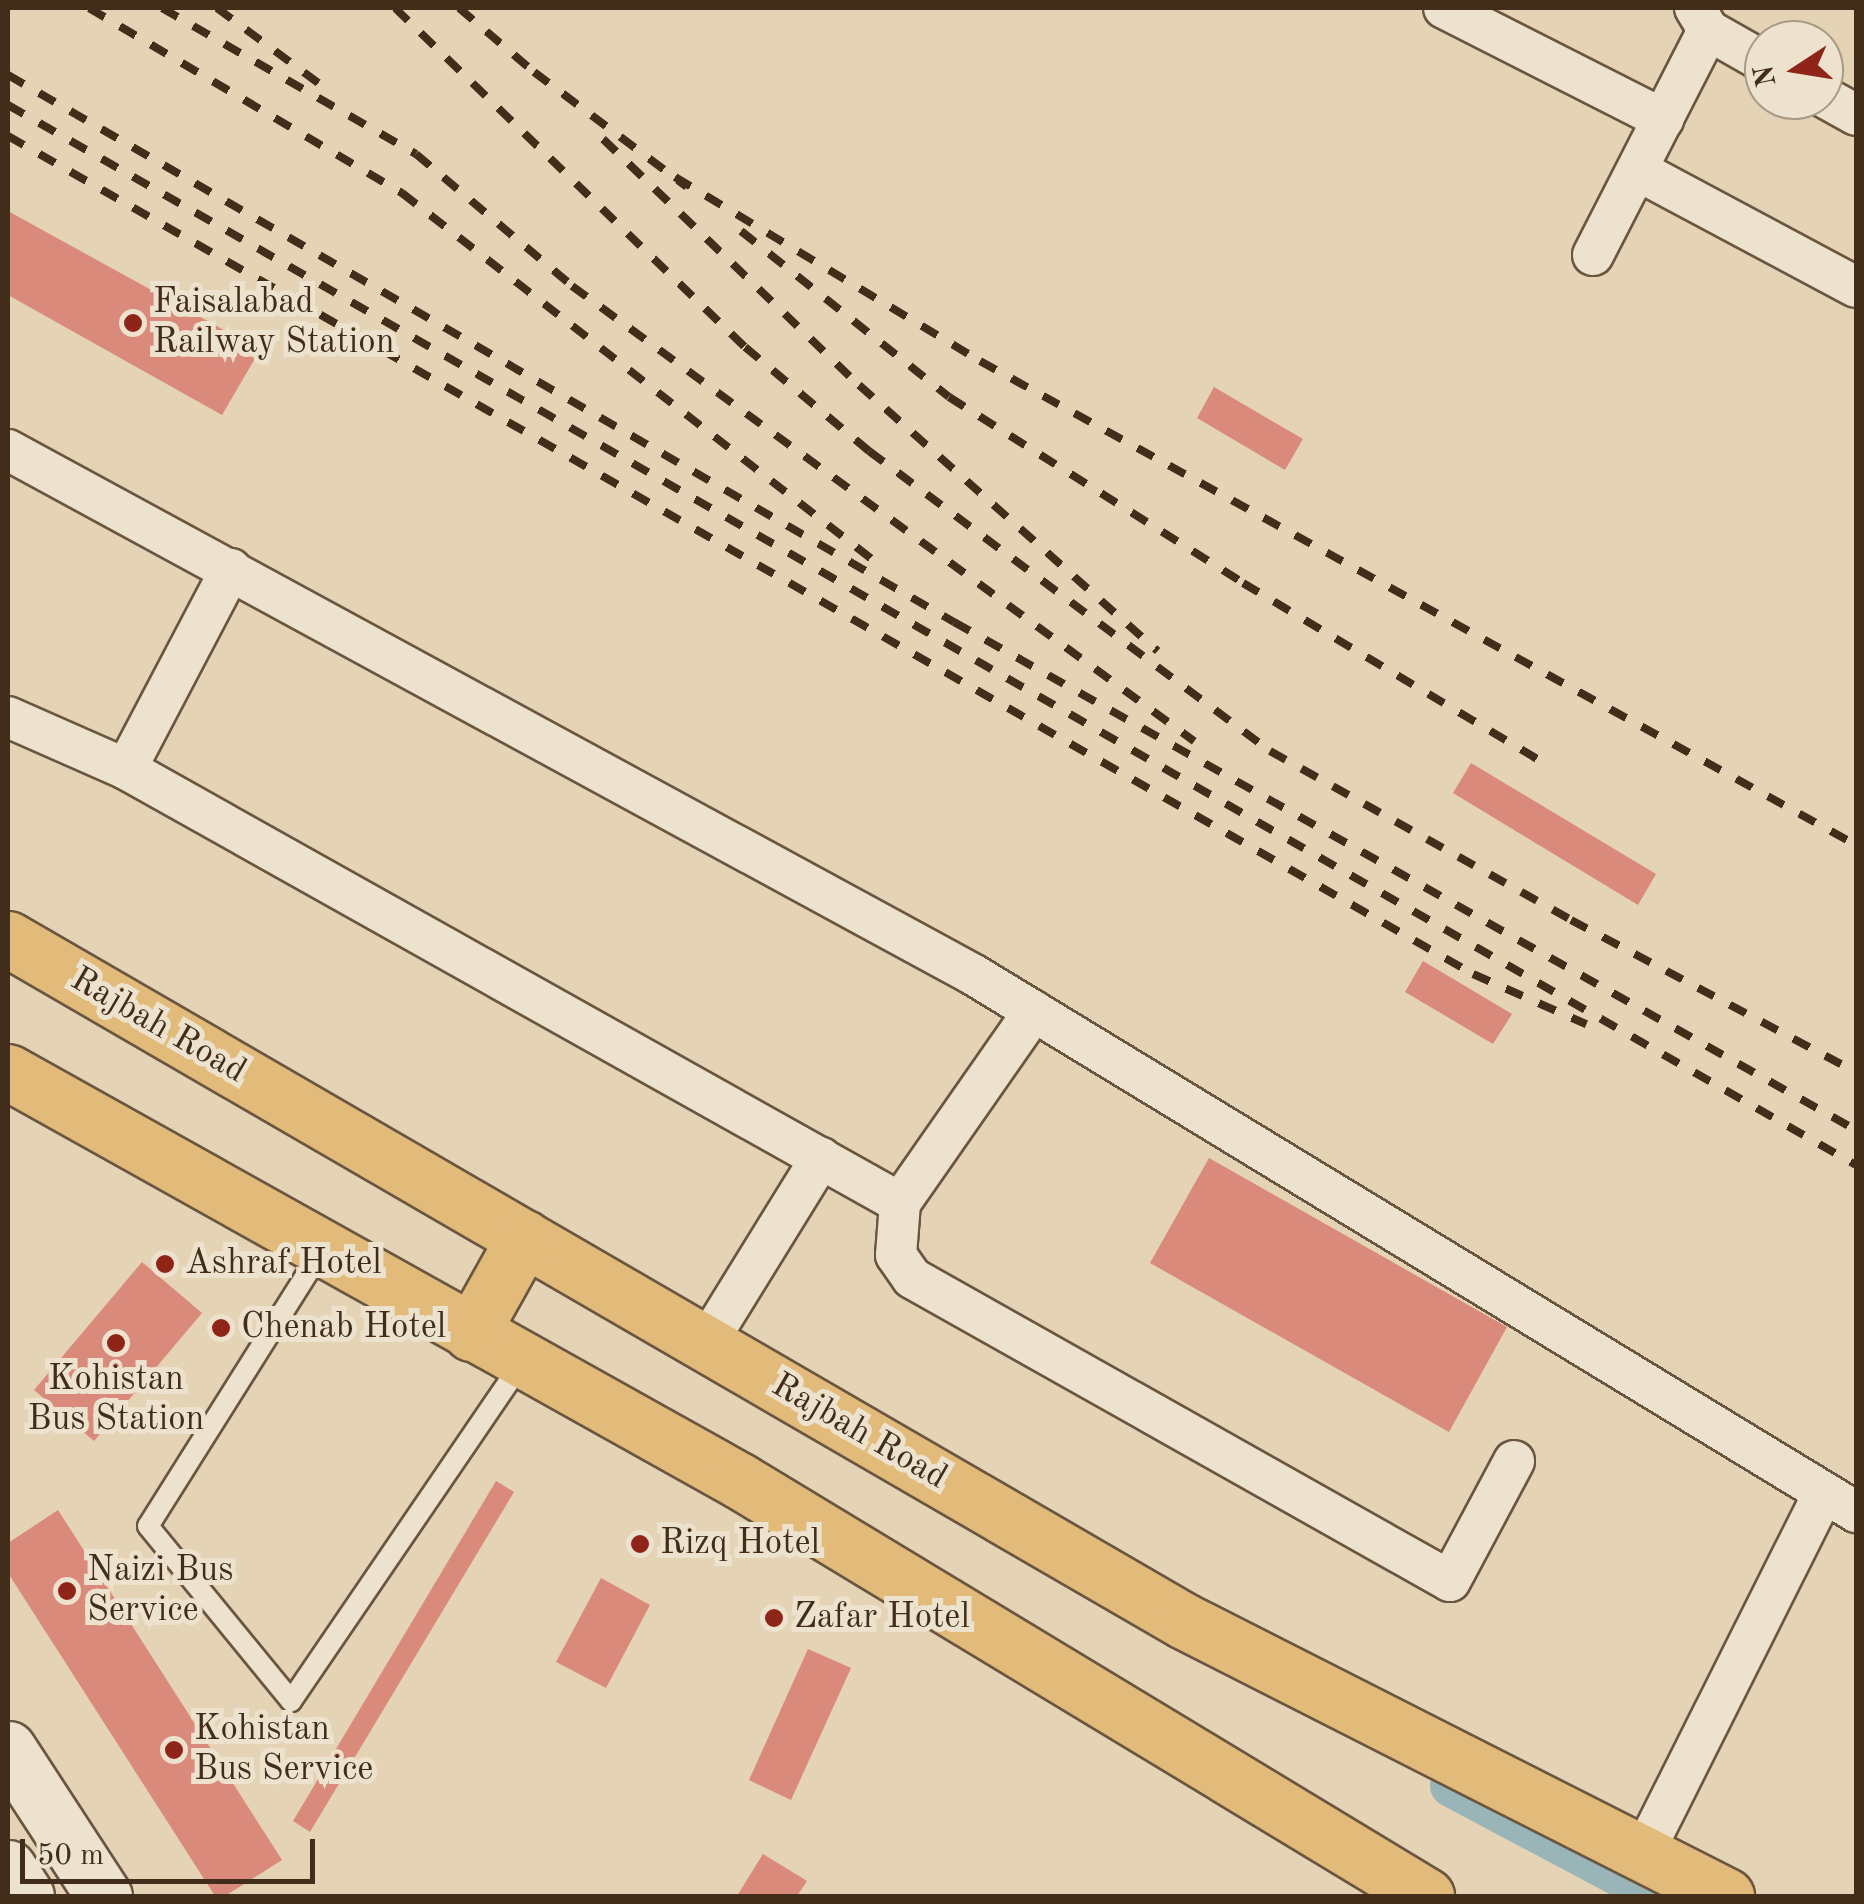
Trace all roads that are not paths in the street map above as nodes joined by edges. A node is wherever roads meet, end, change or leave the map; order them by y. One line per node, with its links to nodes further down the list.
1 (1444, 8): 4 (street)
2 (1702, 18): 3 (street); 4 (street)
3 (1744, 48)
4 (1663, 119): 5 (street)
5 (1637, 170): 6 (street); 7 (street)
6 (1594, 255)
7 (1856, 287)
8 (8, 450): 9 (street)
9 (232, 569): 11 (street); 13 (street)
10 (8, 718): 11 (street)
11 (126, 769): 15 (street)
12 (8, 939): 17 (main road, Rajbah Road)
13 (1034, 1011): 16 (street); 23 (street)
14 (8, 1072): 18 (main road)
15 (820, 1158): 16 (street); 20 (street)
16 (900, 1203): 22 (street)
17 (524, 1238): 19 (main road); 20 (main road, Rajbah Road)
18 (322, 1250): 19 (main road); 21 (lane)
19 (472, 1333): 21 (main road)
20 (706, 1344): 25 (main road, Rajbah Road)
21 (523, 1361): 29 (main road)
22 (1514, 1462)
23 (1840, 1502): 25 (street)
24 (8, 1749): 28 (main road)
25 (1643, 1854): 30 (main road, Rajbah Road)
26 (8, 1868): 27 (main road)
27 (26, 1896)
28 (104, 1896)
29 (1426, 1896)
30 (1726, 1896)

